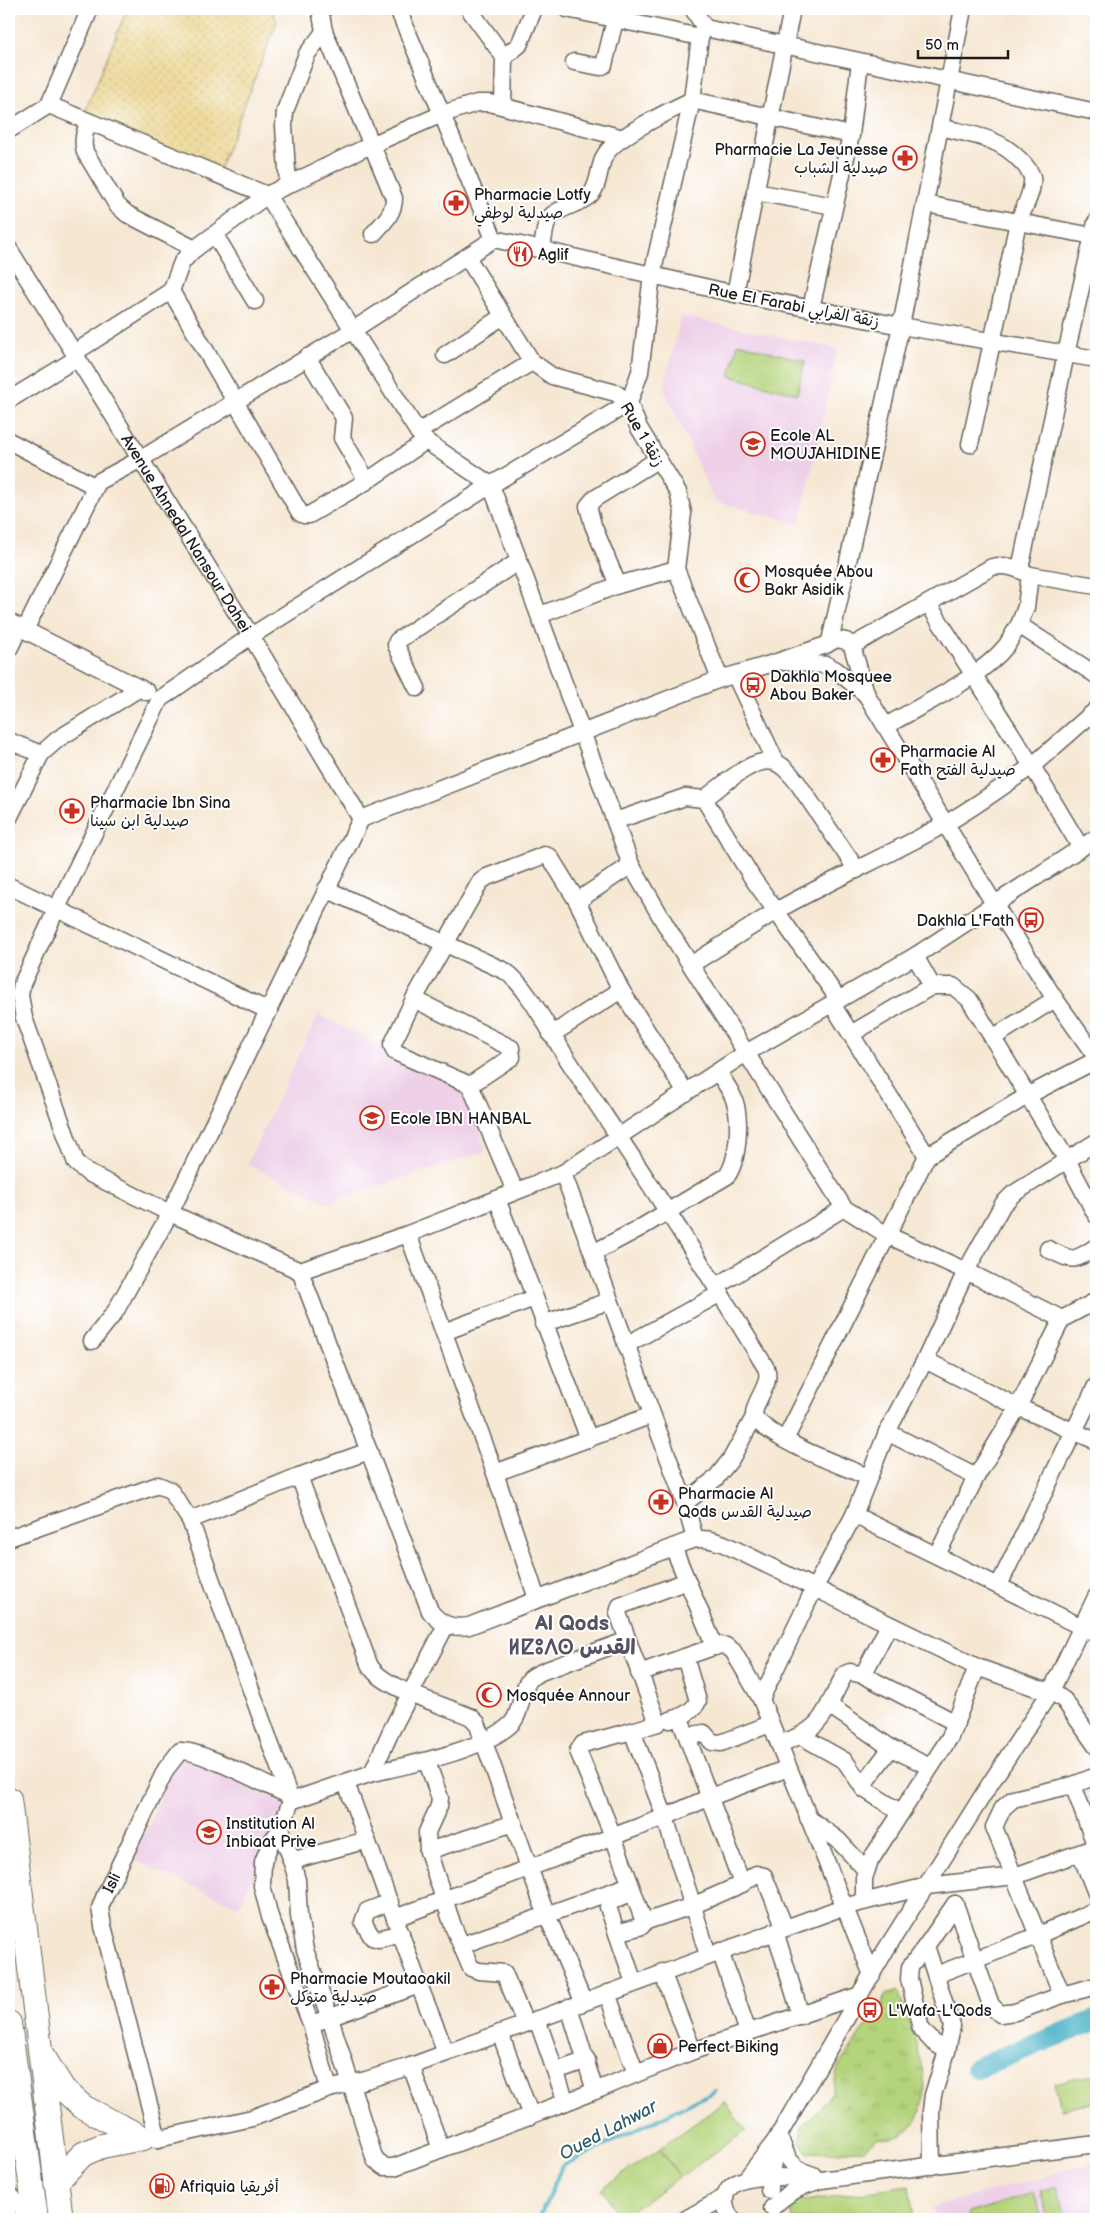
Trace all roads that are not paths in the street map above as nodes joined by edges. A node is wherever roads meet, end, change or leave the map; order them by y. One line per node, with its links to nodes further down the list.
1 (90, 9): 19 (street)
2 (398, 9): 22 (street)
3 (469, 9): 14 (street)
4 (534, 9): 14 (street)
5 (567, 9): 10 (street)
6 (693, 9): 12 (street)
7 (792, 9): 13 (street)
8 (962, 9): 17 (street)
9 (323, 10): 11 (street)
10 (615, 20): 12 (street); 15 (street)
11 (324, 31): 29 (street); 30 (street)
12 (702, 33): 13 (street); 18 (street)
13 (784, 46): 16 (street); 23 (street)
14 (504, 57): 20 (street)
15 (574, 62)
16 (860, 62): 17 (street); 27 (street)
17 (948, 79): 21 (street); 25 (street)
18 (692, 100): 23 (street); 28 (street); 44 (street)
19 (49, 105): 24 (street); 26 (street)
20 (503, 106): 22 (street); 28 (street)
21 (1096, 112)
22 (442, 114): 29 (street); 39 (street)
23 (770, 118): 27 (street); 31 (street)
24 (89, 122): 32 (street); 41 (street)
25 (940, 127): 33 (street); 35 (street)
26 (9, 130)
27 (851, 134): 34 (street)
28 (624, 138): 42 (street)
29 (371, 145): 30 (street); 37 (street)
30 (288, 185): 32 (street)
31 (755, 192): 34 (street); 46 (street)
32 (267, 195): 38 (street); 51 (street)
33 (926, 204): 35 (street); 50 (street)
34 (834, 206): 48 (street)
35 (1018, 222): 36 (street); 52 (street)
36 (1095, 229): 53 (street)
37 (373, 234)
38 (215, 236): 41 (street); 47 (street)
39 (494, 239): 42 (street, Rue El Farabi زنقة الفرابي); 43 (street)
40 (9, 249): 55 (street, Avenue Ahnedal Nansour Dahei)
41 (195, 249): 45 (street)
42 (541, 250): 44 (street, Rue El Farabi زنقة الفرابي)
43 (467, 257): 49 (street, Rue 1 زنقة); 51 (street)
44 (652, 275): 46 (street, Rue El Farabi زنقة الفرابي); 61 (street)
45 (172, 291): 55 (street); 60 (street)
46 (735, 294): 48 (street, Rue El Farabi زنقة الفرابي)
47 (255, 301)
48 (812, 308): 50 (street, Rue El Farabi زنقة الفرابي)
49 (504, 316): 54 (street); 58 (street, Rue 1 زنقة)
50 (900, 326): 52 (street, Rue El Farabi زنقة الفرابي); 80 (street)
51 (353, 330): 56 (street); 62 (street)
52 (991, 342): 53 (street, Rue El Farabi زنقة الفرابي); 64 (street)
53 (1066, 354): 57 (street, Rue El Farabi زنقة الفرابي); 72 (street)
54 (445, 355)
55 (76, 356): 59 (street); 65 (street, Avenue Ahnedal Nansour Dahei)
56 (307, 357): 60 (street); 67 (street)
57 (1096, 359)
58 (532, 362): 61 (street, Rue 1 زنقة); 62 (street)
59 (9, 400)
60 (234, 402): 65 (street); 67 (street)
61 (629, 403): 66 (street, Rue 1 زنقة); 68 (street)
62 (422, 436): 67 (street); 68 (street)
63 (9, 441): 69 (street)
64 (970, 444)
65 (141, 459): 69 (street); 79 (street, Avenue Ahnedal Nansour Dahei)
66 (657, 460): 71 (street, Rue 1 زنقة); 73 (street)
67 (368, 481)
68 (491, 485): 70 (street); 79 (street)
69 (94, 486): 78 (street)
70 (519, 561): 76 (street); 88 (street)
71 (676, 569): 73 (street); 86 (street, Rue 1 زنقة)
72 (1025, 572): 74 (street); 75 (street); 77 (street)
73 (618, 585): 76 (street)
74 (1096, 586)
75 (928, 604): 80 (street); 84 (street)
76 (540, 616): 93 (street)
77 (1019, 625): 84 (street); 85 (street)
78 (18, 626): 81 (street); 87 (street)
79 (251, 636): 90 (street); 100 (street, Avenue Ahnedal Nansour Dahei)
80 (842, 646): 82 (street); 83 (street); 83 (street); 89 (street)
81 (9, 649)
82 (777, 662): 83 (street); 86 (street)
83 (831, 668): 89 (street)
84 (974, 674): 92 (street); 97 (street)
85 (1096, 675)
86 (727, 677): 93 (street); 96 (street, Rue 1 زنقة)
87 (140, 688): 90 (street); 95 (street)
88 (417, 688)
89 (867, 696): 92 (street)
90 (160, 699): 111 (street)
91 (1093, 718): 97 (street)
92 (886, 726): 102 (street)
93 (581, 733): 100 (street); 101 (street)
94 (9, 741): 95 (street)
95 (41, 754): 99 (street)
96 (776, 762): 98 (street); 106 (street)
97 (1032, 766): 102 (street); 104 (street)
98 (704, 799): 101 (street); 112 (street)
99 (9, 818)
100 (361, 819): 108 (street)
101 (615, 821): 105 (street)
102 (945, 824): 106 (street); 110 (street)
103 (1096, 838): 104 (street)
104 (1080, 848): 110 (street)
105 (631, 865): 109 (street); 115 (street)
106 (857, 870): 112 (street)
107 (9, 886): 111 (street)
108 (326, 889): 113 (street); 121 (street)
109 (577, 901): 113 (street); 117 (street)
110 (995, 906): 114 (street); 119 (street)
111 (56, 910): 121 (street); 140 (street)
112 (776, 911): 115 (street); 120 (street)
113 (444, 944): 118 (street); 123 (street)
114 (915, 956): 116 (street); 120 (street)
115 (692, 964): 125 (street)
116 (932, 986): 122 (street); 124 (street)
117 (621, 990): 123 (street); 129 (street)
118 (414, 999): 128 (street); 128 (street)
119 (1055, 999): 124 (street); 126 (street)
120 (835, 1002): 122 (street); 125 (street)
121 (269, 1011): 140 (street)
122 (851, 1034): 133 (street)
123 (551, 1035): 131 (street)
124 (994, 1037): 130 (street)
125 (746, 1053): 127 (street); 138 (street)
126 (1096, 1058): 130 (street)
127 (718, 1072): 129 (street); 139 (street)
128 (470, 1085): 136 (street)
129 (686, 1093): 131 (street)
130 (1027, 1096): 133 (street); 134 (street)
131 (619, 1138): 135 (street); 139 (street)
132 (1096, 1142): 134 (street)
133 (927, 1156): 143 (street)
134 (1067, 1160): 141 (street); 148 (street)
135 (563, 1173): 136 (street); 146 (street)
136 (515, 1191): 137 (street)
137 (497, 1199): 142 (street); 150 (street)
138 (844, 1208): 143 (street); 149 (street)
139 (666, 1211): 146 (street); 149 (street)
140 (170, 1213): 147 (street); 156 (street)
141 (1096, 1215)
142 (408, 1234): 147 (street); 155 (street)
143 (887, 1235): 148 (street); 166 (street)
144 (1096, 1247): 145 (street)
145 (1048, 1249)
146 (594, 1253): 151 (street)
147 (300, 1271): 168 (street)
148 (966, 1271): 153 (street); 158 (street)
149 (719, 1290): 157 (street); 162 (street)
150 (534, 1298): 154 (street); 155 (street)
151 (609, 1300): 154 (street); 157 (street)
152 (1096, 1301): 153 (street)
153 (1062, 1319): 160 (street)
154 (544, 1324): 165 (street)
155 (444, 1332): 169 (street)
156 (92, 1341)
157 (626, 1345): 161 (street)
158 (926, 1360): 160 (street); 164 (street)
159 (1096, 1386): 163 (street)
160 (1018, 1407): 163 (street); 172 (street)
161 (652, 1415): 165 (street); 173 (street)
162 (754, 1416): 166 (street); 173 (street)
163 (1074, 1430): 167 (street); 181 (street)
164 (887, 1432): 171 (street); 172 (street)
165 (589, 1439): 169 (street)
166 (786, 1440): 171 (street)
167 (1096, 1441)
168 (369, 1451): 170 (street); 185 (street)
169 (495, 1473): 184 (street)
170 (299, 1476): 175 (street); 195 (street)
171 (868, 1477): 174 (street)
172 (976, 1477): 179 (street)
173 (685, 1503): 177 (street)
174 (854, 1515): 179 (street); 182 (street)
175 (190, 1520): 176 (street); 217 (street)
176 (9, 1538)
177 (695, 1539): 178 (street); 182 (street)
178 (672, 1547): 180 (street); 184 (street)
179 (937, 1555): 181 (street)
180 (687, 1581): 188 (street); 189 (street)
181 (999, 1585): 187 (street)
182 (814, 1589): 186 (street); 196 (street)
183 (1096, 1597): 187 (street)
184 (538, 1599): 185 (street)
185 (446, 1625): 195 (street)
186 (890, 1625): 191 (street); 193 (street)
187 (1089, 1631): 194 (street)
188 (628, 1640): 192 (street); 205 (street)
189 (715, 1647): 190 (street); 196 (street)
190 (685, 1657): 192 (street); 198 (street)
191 (977, 1667): 194 (street); 200 (street)
192 (639, 1673): 199 (street)
193 (863, 1675): 197 (street); 200 (street)
194 (1051, 1691): 207 (street); 235 (street)
195 (412, 1693): 205 (street); 212 (street)
196 (761, 1699): 201 (street)
197 (829, 1705): 204 (street); 208 (street)
198 (680, 1718): 199 (street); 203 (street)
199 (658, 1723): 202 (street)
200 (956, 1723): 210 (street)
201 (770, 1724): 203 (street); 206 (street)
202 (632, 1730): 221 (street); 225 (street)
203 (687, 1736): 218 (street)
204 (801, 1736): 206 (street); 216 (street)
205 (483, 1741): 209 (street); 223 (street)
206 (779, 1744): 211 (street)
207 (1096, 1746)
208 (891, 1748): 210 (street); 216 (street)
209 (427, 1762): 212 (street); 228 (street)
210 (930, 1767): 220 (street)
211 (788, 1768): 218 (street); 222 (street)
212 (372, 1773): 214 (street)
213 (1096, 1776): 215 (street)
214 (346, 1783): 217 (street); 226 (street)
215 (1073, 1785): 227 (street); 233 (street)
216 (862, 1786): 220 (street)
217 (290, 1798): 224 (street); 286 (street, Isli)
218 (708, 1798): 221 (street); 234 (street)
219 (9, 1799): 271 (highway)
220 (900, 1812): 232 (street)
221 (665, 1817): 225 (street); 241 (street)
222 (808, 1818): 232 (street); 242 (street)
223 (514, 1823): 228 (street); 231 (street)
224 (280, 1830): 230 (street); 268 (street)
225 (612, 1836): 231 (street); 236 (street)
226 (367, 1840): 230 (street); 240 (street)
227 (1096, 1847): 229 (street)
228 (428, 1852): 238 (street)
229 (1080, 1853): 233 (street); 237 (street)
230 (291, 1861): 265 (street)
231 (531, 1867): 238 (street); 244 (street)
232 (866, 1870): 239 (street)
233 (1015, 1876): 235 (street); 249 (street)
234 (742, 1884): 241 (street); 247 (street)
235 (927, 1886): 239 (street); 255 (street)
236 (632, 1888): 244 (street); 245 (street); 248 (street)
237 (1096, 1893)
238 (444, 1900): 246 (street); 250 (street)
239 (864, 1901): 242 (street)
240 (390, 1902): 246 (street); 246 (street)
241 (692, 1906): 245 (street); 252 (street)
242 (843, 1907): 247 (street); 255 (street)
243 (1096, 1910): 249 (street)
244 (547, 1914): 250 (street); 263 (street)
245 (644, 1922): 248 (street)
246 (398, 1925): 258 (street)
247 (780, 1930): 252 (street); 264 (street)
248 (617, 1933): 257 (street)
249 (1039, 1935): 253 (street); 262 (street)
250 (462, 1946): 266 (street)
251 (926, 1946): 253 (street); 256 (street); 273 (street)
252 (714, 1953): 254 (street); 269 (street)
253 (974, 1961): 256 (street); 262 (street)
254 (662, 1972): 257 (street); 272 (street)
255 (872, 1975): 261 (street)
256 (936, 1975): 273 (street)
257 (634, 1983): 260 (street)
258 (419, 1985): 265 (street); 274 (street)
259 (1096, 1986): 262 (street)
260 (607, 1993): 263 (street); 278 (street)
261 (860, 1995): 264 (street); 285 (street)
262 (1062, 1995)
263 (576, 2004): 266 (street); 275 (street)
264 (800, 2016): 269 (street)
265 (330, 2018): 268 (street); 280 (street)
266 (531, 2021): 270 (street); 277 (street)
267 (9, 2023): 279 (highway)
268 (311, 2024): 281 (street)
269 (748, 2032): 272 (street)
270 (500, 2033): 274 (street); 284 (street)
271 (39, 2050): 286 (highway); 292 (highway)
272 (693, 2051): 278 (street)
273 (947, 2051): 289 (street)
274 (446, 2052): 276 (street)
275 (587, 2060): 277 (street); 282 (street)
276 (411, 2066): 280 (street); 288 (street)
277 (556, 2070): 283 (street)
278 (636, 2074): 282 (street)
279 (12, 2080): 297 (highway)
280 (350, 2083): 281 (street); 288 (street)
281 (329, 2088): 286 (street)
282 (596, 2091): 283 (street)
283 (566, 2102): 284 (street)
284 (531, 2116): 288 (street)
285 (778, 2137): 290 (street); 291 (street); 291 (street)
286 (151, 2138): 292 (highway)
287 (1096, 2144): 289 (street)
288 (441, 2149)
289 (932, 2166): 290 (street)
290 (824, 2180): 291 (street); 295 (street)
291 (759, 2181): 294 (street); 295 (street)
292 (56, 2182): 298 (highway)
293 (9, 2194): 296 (street)
294 (725, 2197): 299 (street); 300 (street)
295 (768, 2214)
296 (32, 2219)
297 (36, 2219)
298 (61, 2219)
299 (686, 2219)
300 (726, 2219)

